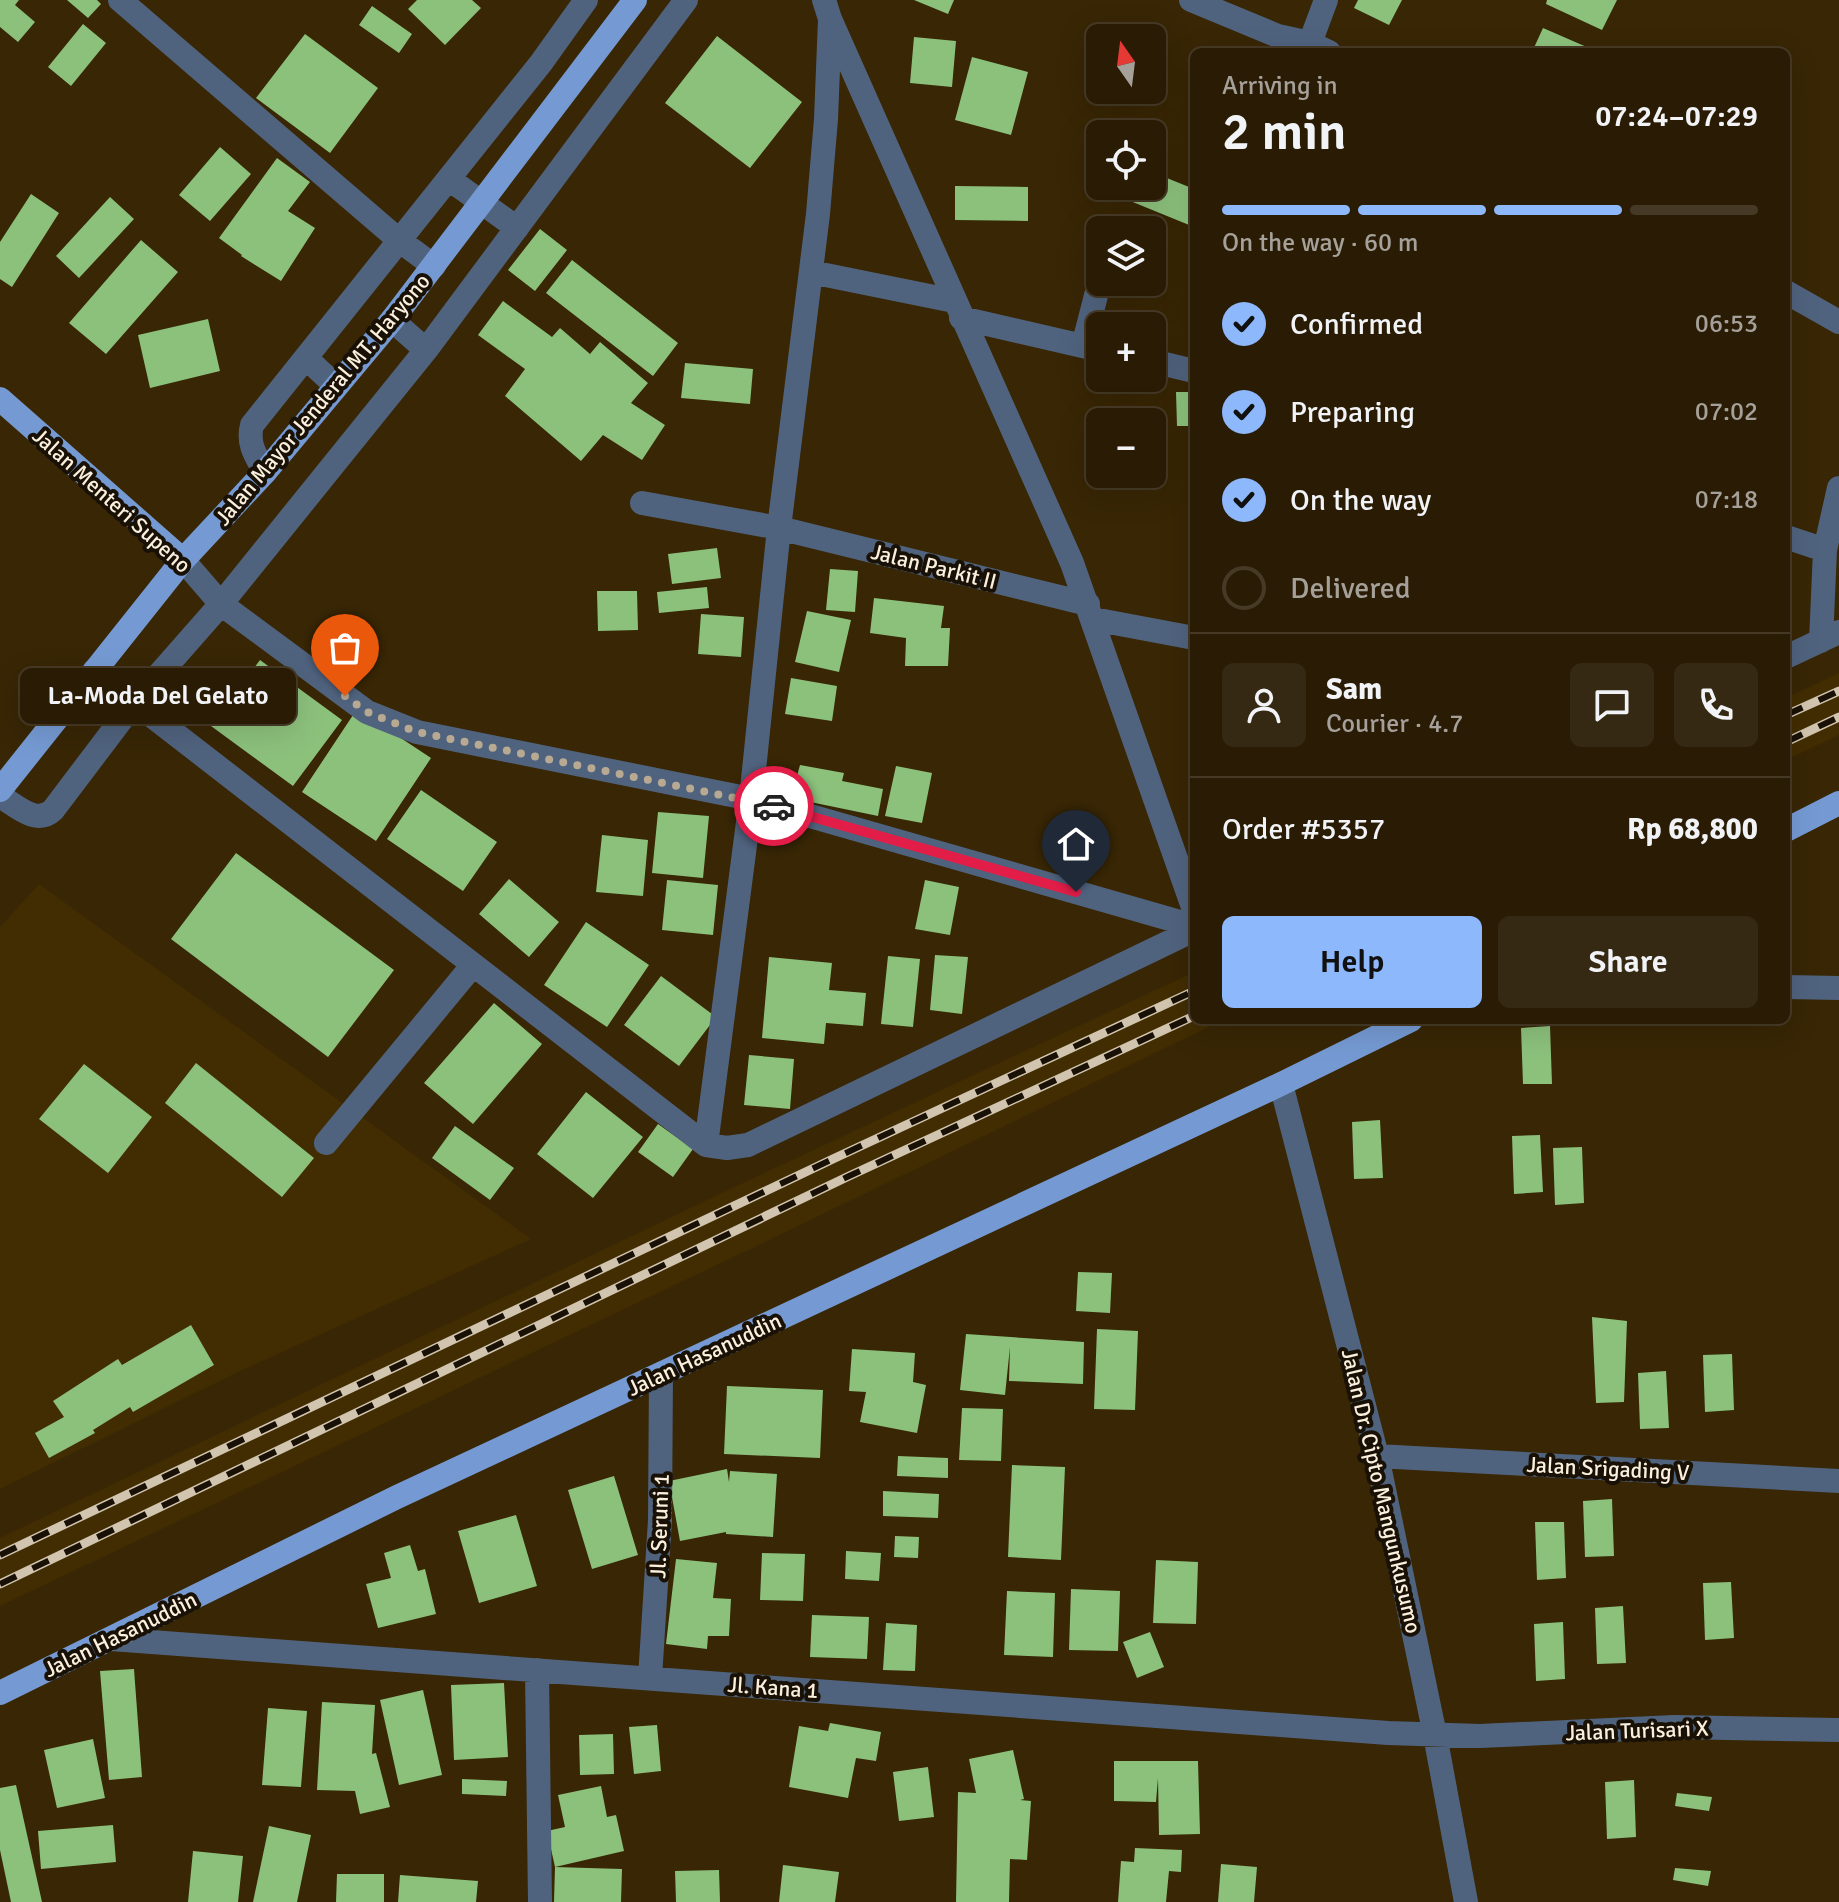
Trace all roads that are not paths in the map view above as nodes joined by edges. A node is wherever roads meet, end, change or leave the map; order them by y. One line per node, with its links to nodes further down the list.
1 (120, 0): 15 (street)
2 (586, 0): 10 (street)
3 (635, 0): 11 (main road, Jalan Mayor Jenderal MT. Haryono)
4 (686, 0): 14 (street)
5 (1191, 0): 8 (street)
6 (1326, 0): 9 (street)
7 (822, 7): 17 (street); 19 (street)
8 (1311, 48)
9 (1314, 48)
10 (541, 63): 11 (street); 12 (street)
11 (570, 85): 13 (main road, Jalan Mayor Jenderal MT. Haryono)
12 (449, 179): 13 (street); 15 (street)
13 (481, 204): 14 (street); 16 (main road, Jalan Mayor Jenderal MT. Haryono)
14 (517, 228): 23 (street)
15 (400, 241): 16 (street); 24 (street)
16 (434, 266): 20 (main road, Jalan Mayor Jenderal MT. Haryono)
17 (811, 272): 19 (street); 32 (street)
18 (1790, 294): 21 (street)
19 (958, 309): 22 (street); 37 (street)
20 (392, 320): 23 (street); 27 (main road, Jalan Mayor Jenderal MT. Haryono)
21 (1839, 322)
22 (1086, 346)
23 (426, 350): 36 (street)
24 (306, 358): 27 (street); 29 (street)
25 (1166, 364): 26 (street)
26 (1190, 370)
27 (336, 386): 29 (main road, Jalan Mayor Jenderal MT. Haryono)
28 (0, 399): 35 (main road, Jalan Menteri Supeno)
29 (265, 472): 35 (main road, Jalan Mayor Jenderal MT. Haryono)
30 (1839, 488): 34 (street)
31 (642, 503): 32 (street, Jalan Parkit II)
32 (779, 528): 37 (street, Jalan Parkit II); 44 (street)
33 (1790, 538): 34 (street)
34 (1825, 550): 38 (street)
35 (183, 560): 36 (street, Jalan Menteri Supeno); 41 (main road, Jalan Mayor Jenderal MT. Haryono)
36 (221, 604): 42 (street); 44 (street, Jalan Menteri Supeno)
37 (1091, 611): 39 (street, Jalan Parkit II); 47 (street)
38 (1830, 636): 40 (street)
39 (1190, 637)
40 (1790, 655)
41 (94, 671): 42 (street); 43 (main road, Jalan Mayor Jenderal MT. Haryono)
42 (134, 703): 43 (street); 50 (street)
43 (0, 793)
44 (751, 799): 48 (street, Jalan Menteri Supeno); 56 (street)
45 (1839, 803): 46 (main road)
46 (1790, 828)
47 (1190, 898)
48 (1190, 927)
49 (1190, 930): 56 (street)
50 (473, 965): 55 (street); 56 (street)
51 (1790, 987): 52 (street)
52 (1839, 988)
53 (1403, 1024): 54 (main road, Jalan Hasanuddin)
54 (1281, 1084): 57 (main road, Jalan Hasanuddin); 58 (street, Jalan Dr. Cipto Mangunkusumo)
55 (326, 1143)
56 (706, 1145)
57 (661, 1374): 60 (main road, Jalan Hasanuddin); 62 (street, Jl. Seruni 1)
58 (1377, 1456): 59 (street, Jalan Srigading V); 65 (street, Jalan Dr. Cipto Mangunkusumo)
59 (1839, 1481)
60 (111, 1639): 61 (street, Jl. Kana 1); 63 (main road, Jalan Hasanuddin)
61 (537, 1670): 62 (street, Jl. Kana 1); 66 (street)
62 (650, 1678): 65 (street, Jl. Kana 1)
63 (0, 1693)
64 (1839, 1730): 65 (street, Jalan Turisari X)
65 (1435, 1735): 67 (street, Jalan Dr. Cipto Mangunkusumo)
66 (540, 1902)
67 (1466, 1902)

